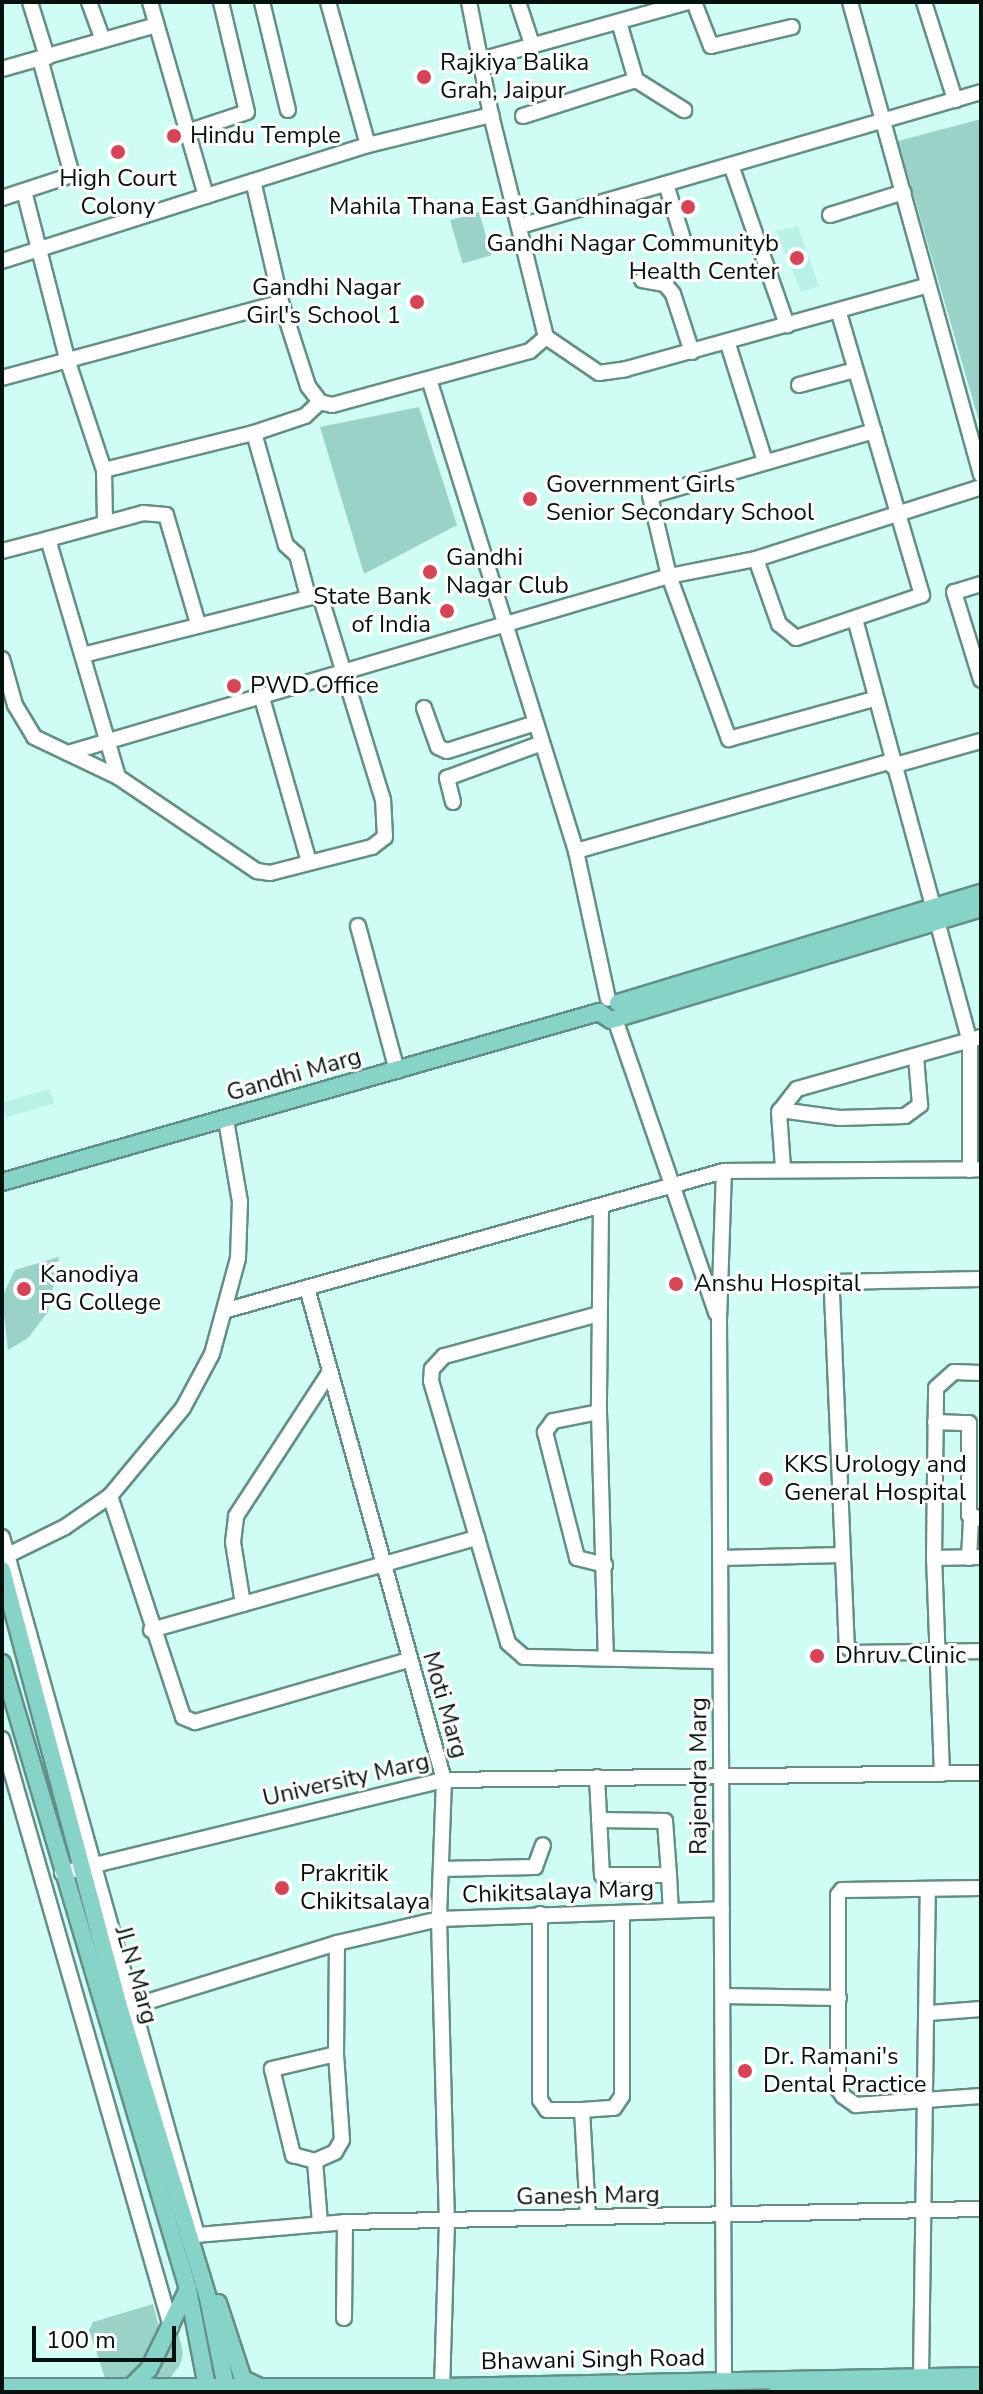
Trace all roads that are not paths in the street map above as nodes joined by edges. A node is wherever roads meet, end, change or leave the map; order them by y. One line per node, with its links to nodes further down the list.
1 (30, 2): 18 (street)
2 (89, 2): 16 (street)
3 (150, 2): 14 (street)
4 (221, 2): 29 (street)
5 (262, 2): 24 (street)
6 (328, 2): 30 (street)
7 (469, 2): 19 (street)
8 (518, 2): 17 (street)
9 (688, 2): 13 (street)
10 (694, 2): 15 (street)
11 (850, 2): 28 (street)
12 (924, 2): 23 (street)
13 (619, 22): 17 (street); 21 (street)
14 (156, 25): 16 (street); 29 (street)
15 (792, 27)
16 (102, 38): 18 (street)
17 (533, 47): 19 (street)
18 (44, 58): 20 (street); 34 (street)
19 (484, 59): 26 (street)
20 (2, 69)
21 (636, 80): 25 (street); 27 (street)
22 (981, 92): 23 (street)
23 (955, 100): 28 (street)
24 (288, 110)
25 (684, 110)
26 (491, 115): 30 (street); 39 (street)
27 (523, 116)
28 (885, 122): 31 (street); 35 (street)
29 (187, 132): 36 (street)
30 (368, 145): 32 (street)
31 (731, 165): 33 (street); 47 (street)
32 (253, 181): 36 (street); 45 (street)
33 (666, 184): 39 (street); 40 (street)
34 (24, 191): 37 (street); 41 (street)
35 (904, 192): 38 (street); 44 (street)
36 (206, 196): 41 (street)
37 (2, 198)
38 (830, 215)
39 (520, 226): 48 (street)
40 (684, 242)
41 (42, 249): 42 (street); 51 (street)
42 (2, 261)
43 (642, 280): 50 (street)
44 (928, 285): 46 (street); 61 (street)
45 (281, 302): 51 (street); 56 (street)
46 (839, 313): 47 (street); 52 (street)
47 (787, 325): 49 (street)
48 (546, 337): 50 (street); 54 (street)
49 (728, 344): 50 (street); 59 (street)
50 (692, 352)
51 (67, 359): 53 (street); 60 (street)
52 (855, 370): 55 (street); 57 (street)
53 (2, 378)
54 (429, 379): 56 (street); 73 (street)
55 (799, 385)
56 (320, 402): 58 (street)
57 (874, 431): 59 (street); 63 (street)
58 (254, 433): 60 (street); 70 (street)
59 (765, 461): 68 (street)
60 (104, 470): 64 (street)
61 (981, 475)
62 (981, 487): 63 (street)
63 (901, 509): 67 (street); 71 (street)
64 (105, 523): 65 (street); 72 (street)
65 (48, 539): 66 (street); 74 (street)
66 (2, 551)
67 (756, 559): 68 (street); 71 (street)
68 (669, 576): 73 (street); 79 (street)
69 (981, 584): 77 (street)
70 (308, 596): 72 (street); 76 (street)
71 (855, 619): 79 (street)
72 (198, 624): 74 (street)
73 (506, 624): 76 (street); 81 (street)
74 (83, 655): 82 (street)
75 (2, 659): 85 (street)
76 (344, 674): 78 (street); 90 (street)
77 (981, 680)
78 (262, 698): 82 (street); 90 (street)
79 (874, 699): 86 (street)
80 (424, 708): 81 (street)
81 (536, 723): 84 (street)
82 (108, 741): 85 (street); 87 (street)
83 (981, 741): 86 (street)
84 (542, 743): 88 (street); 89 (street)
85 (68, 753): 87 (street)
86 (891, 764): 89 (street); 93 (street)
87 (118, 777): 90 (street)
88 (453, 802)
89 (576, 851): 95 (street)
90 (309, 862)
91 (981, 893): 93 (main road)
92 (981, 908): 93 (main road)
93 (935, 914): 95 (main road, Gandhi Marg); 96 (street)
94 (358, 926): 98 (street)
95 (612, 1010): 98 (main road, Gandhi Marg); 105 (street)
96 (975, 1039): 97 (street); 102 (street)
97 (916, 1056): 99 (street); 99 (street)
98 (397, 1071): 100 (main road, Gandhi Marg)
99 (780, 1110): 101 (street)
100 (226, 1120): 104 (main road, Gandhi Marg); 109 (street)
101 (783, 1168): 102 (street); 103 (street)
102 (976, 1170)
103 (724, 1171): 105 (street); 111 (street, Rajendra Marg)
104 (2, 1182)
105 (673, 1182): 106 (street); 111 (street)
106 (601, 1206): 108 (street); 110 (street)
107 (981, 1279): 121 (street)
108 (307, 1288): 109 (street); 113 (street, Moti Marg)
109 (227, 1310): 117 (street)
110 (599, 1314): 114 (street); 120 (street)
111 (719, 1320): 122 (street, Rajendra Marg)
112 (981, 1373): 115 (street)
113 (328, 1375): 126 (street, Moti Marg); 128 (street)
114 (599, 1412): 127 (street); 127 (street)
115 (935, 1422): 116 (street); 123 (street)
116 (975, 1423): 118 (street)
117 (110, 1496): 125 (street); 129 (street)
118 (976, 1519): 124 (street)
119 (2, 1537): 125 (street)
120 (477, 1538): 126 (street); 132 (street)
121 (842, 1555): 122 (street); 130 (street)
122 (720, 1558): 134 (street, Rajendra Marg)
123 (934, 1558): 124 (street); 130 (street)
124 (975, 1558)
125 (4, 1561): 144 (main road, JLN Marg)
126 (383, 1565): 128 (street); 133 (street, Moti Marg)
127 (605, 1565): 132 (street)
128 (243, 1604): 129 (street)
129 (151, 1630): 133 (street)
130 (939, 1651): 131 (street); 138 (street)
131 (981, 1651)
132 (606, 1658): 134 (street)
133 (408, 1660): 141 (street, Moti Marg)
134 (720, 1661): 139 (street, Rajendra Marg)
135 (2, 1663): 146 (main road, JLN Marg)
136 (2, 1739): 176 (street)
137 (981, 1773): 138 (street, University Marg)
138 (942, 1774): 139 (street, University Marg)
139 (721, 1776): 140 (street, University Marg); 151 (street, Rajendra Marg)
140 (597, 1777): 141 (street, University Marg); 142 (street)
141 (444, 1780): 144 (street, University Marg); 145 (street, Moti Marg)
142 (599, 1820): 147 (street); 147 (street)
143 (543, 1845): 145 (street)
144 (86, 1867): 146 (street, University Marg); 158 (main road, JLN Marg)
145 (441, 1869): 154 (street, Moti Marg)
146 (62, 1873): 174 (main road, JLN Marg)
147 (669, 1875): 150 (street)
148 (981, 1888): 149 (street)
149 (928, 1890): 157 (street); 160 (street)
150 (671, 1909): 151 (street, Chikitsalaya Marg); 152 (street, Chikitsalaya Marg)
151 (722, 1909): 156 (street, Rajendra Marg)
152 (622, 1913): 153 (street, Chikitsalaya Marg); 164 (street)
153 (540, 1914): 154 (street, Chikitsalaya Marg); 164 (street)
154 (439, 1919): 155 (street, Chikitsalaya Marg); 170 (street, Moti Marg)
155 (337, 1943): 158 (street, Chikitsalaya Marg); 161 (street)
156 (724, 1996): 157 (street); 168 (street, Rajendra Marg)
157 (839, 1998): 163 (street)
158 (127, 2008): 173 (main road, JLN Marg)
159 (981, 2009): 160 (street)
160 (929, 2013): 163 (street)
161 (336, 2054): 165 (street); 165 (street)
162 (981, 2096): 163 (street)
163 (926, 2097): 167 (street)
164 (582, 2110): 169 (street)
165 (315, 2161): 172 (street)
166 (981, 2209): 167 (street, Ganesh Marg)
167 (921, 2211): 168 (street, Ganesh Marg); 178 (street)
168 (723, 2215): 169 (street, Ganesh Marg); 179 (street, Rajendra Marg)
169 (588, 2217): 170 (street, Ganesh Marg)
170 (447, 2221): 171 (street, Ganesh Marg); 182 (street, Moti Marg)
171 (345, 2222): 172 (street, Ganesh Marg); 175 (street)
172 (320, 2223): 173 (street, Ganesh Marg)
173 (193, 2234): 181 (main road); 185 (main road, JLN Marg)
174 (188, 2289): 176 (main road); 184 (main road, JLN Marg)
175 (344, 2318)
176 (171, 2327): 183 (main road)
177 (981, 2376): 178 (main road, Bhawani Singh Road)
178 (921, 2377): 179 (main road, Bhawani Singh Road)
179 (724, 2381): 182 (main road, Bhawani Singh Road)
180 (2, 2387): 183 (main road, Bhawani Singh Road)
181 (263, 2387): 182 (main road, Bhawani Singh Road); 185 (main road, Bhawani Singh Road)
182 (442, 2387)
183 (127, 2389): 184 (main road, Bhawani Singh Road)
184 (207, 2389): 185 (main road, Bhawani Singh Road)
185 (227, 2389)
186 (981, 2390): 187 (main road)
187 (777, 2392)

